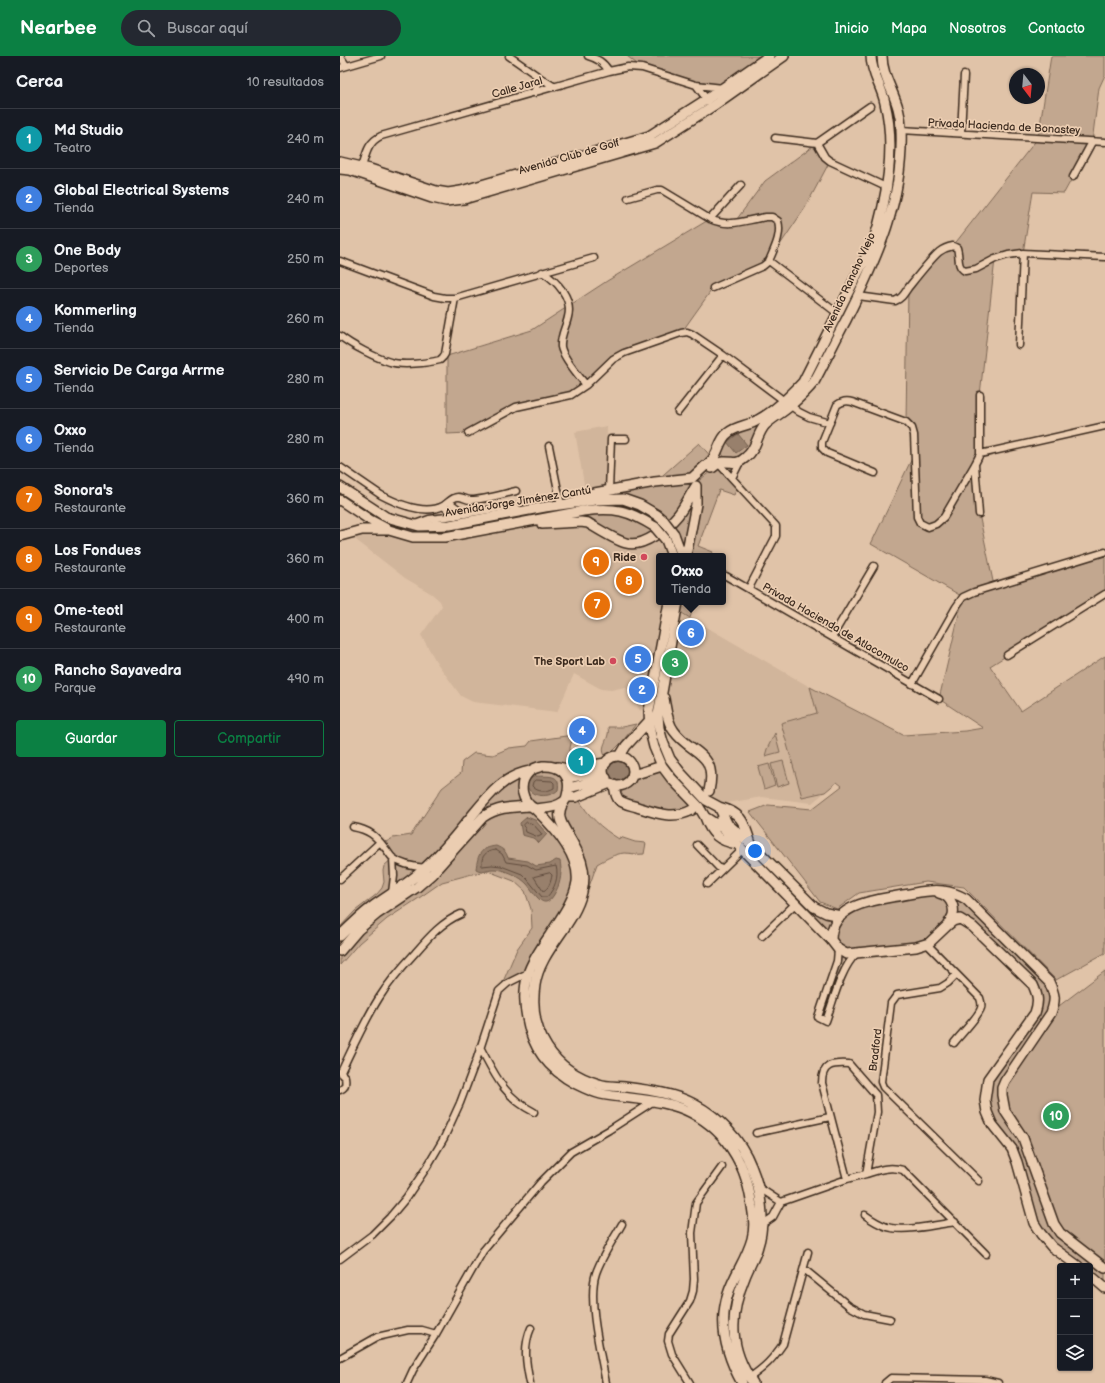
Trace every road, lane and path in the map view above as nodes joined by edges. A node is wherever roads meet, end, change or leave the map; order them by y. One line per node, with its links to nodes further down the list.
1 (340, 56): 9 (street)
2 (381, 56): 9 (street)
3 (509, 56): 12 (street)
4 (588, 56): 10 (street)
5 (769, 56): 15 (street, Avenida Club de Golf)
6 (784, 56): 15 (street, Avenida Club de Golf)
7 (871, 56): 20 (street, Avenida Rancho Viejo)
8 (882, 56): 19 (street, Avenida Rancho Viejo)
9 (343, 67)
10 (609, 71): 13 (street, Calle Jaral); 14 (street, Calle Jaral)
11 (964, 75): 22 (street)
12 (539, 77): 14 (street); 16 (street)
13 (696, 85): 15 (street, Calle Jaral); 17 (street)
14 (555, 87): 16 (street, Calle Jaral)
15 (728, 90): 17 (street, Avenida Club de Golf)
16 (534, 93): 30 (street, Calle Jaral)
17 (710, 102): 30 (street, Avenida Club de Golf)
18 (870, 106): 26 (street)
19 (901, 120): 20 (street); 21 (street, Avenida Rancho Viejo)
20 (889, 122): 33 (street, Avenida Rancho Viejo)
21 (901, 130): 22 (street, Privada Hacienda de Bonastey); 42 (street, Avenida Rancho Viejo)
22 (961, 133): 24 (street, Privada Hacienda de Bonastey)
23 (775, 138): 26 (street)
24 (1092, 142): 25 (street, Privada Hacienda de Bonastey); 31 (street, Privada Hacienda de Bonastey)
25 (1105, 142)
26 (817, 143): 33 (street)
27 (340, 162): 28 (street, Avenida Club de Golf)
28 (351, 167): 29 (street, Avenida Club de Golf); 30 (street, Avenida Club de Golf)
29 (340, 169)
30 (367, 170)
31 (1073, 177)
32 (742, 186): 35 (street)
33 (886, 187): 42 (street, Avenida Rancho Viejo)
34 (628, 198): 35 (street)
35 (710, 219): 40 (street)
36 (1023, 253): 37 (street); 44 (street); 50 (street)
37 (1105, 257)
38 (594, 258): 41 (street)
39 (340, 261): 45 (street)
40 (769, 262): 43 (street); 46 (street)
41 (542, 272): 45 (street); 52 (street)
42 (860, 280): 44 (street, Avenida Rancho Viejo); 46 (street, Avenida Rancho Viejo)
43 (713, 288)
44 (858, 296): 48 (street, Avenida Rancho Viejo)
45 (454, 298): 49 (street)
46 (837, 313): 47 (street, Avenida Rancho Viejo)
47 (832, 323): 48 (street); 54 (street, Avenida Rancho Viejo)
48 (842, 327): 54 (street, Avenida Rancho Viejo)
49 (340, 336)
50 (1019, 345)
51 (723, 354): 52 (street); 54 (street); 55 (street)
52 (586, 385): 59 (street)
53 (980, 395): 64 (street)
54 (788, 403): 56 (street); 57 (street, Avenida Rancho Viejo); 61 (street, Avenida Rancho Viejo)
55 (678, 412)
56 (830, 423): 66 (street); 69 (street)
57 (741, 426): 61 (street); 63 (street, Avenida Rancho Viejo)
58 (1105, 426): 64 (street)
59 (468, 433)
60 (626, 439): 72 (street)
61 (756, 442): 65 (street, Avenida Rancho Viejo)
62 (549, 446): 75 (street)
63 (719, 448): 68 (street, Avenida Rancho Viejo); 68 (street)
64 (980, 454): 66 (street)
65 (740, 462): 68 (street); 70 (street)
66 (975, 464): 80 (street)
67 (340, 467): 76 (street)
68 (708, 470): 70 (street, Privada Hacienda de Atlacomulco); 72 (street); 83 (street); 90 (street, Avenida Rancho Viejo)
69 (876, 473)
70 (732, 478): 93 (street, Privada Hacienda de Atlacomulco)
71 (340, 487): 82 (street, Avenida Jorge Jiménez Cantú)
72 (609, 490): 75 (street)
73 (516, 492): 76 (street)
74 (340, 500): 84 (street, Avenida Jorge Jiménez Cantú)
75 (560, 500): 77 (street)
76 (446, 504): 79 (street); 81 (street)
77 (545, 507): 78 (street, Avenida Jorge Jiménez Cantú); 86 (street, Avenida Jorge Jiménez Cantú, bridge)
78 (521, 512): 79 (street); 82 (street, Avenida Jorge Jiménez Cantú)
79 (465, 514): 81 (street)
80 (979, 514)
81 (455, 516): 82 (street)
82 (414, 525)
83 (509, 525): 84 (street, Avenida Jorge Jiménez Cantú); 86 (street, Avenida Jorge Jiménez Cantú, bridge)
84 (389, 530): 85 (street)
85 (340, 536)
86 (670, 537): 88 (street, Avenida Jorge Jiménez Cantú); 89 (street, Avenida Jorge Jiménez Cantú)
87 (1105, 552): 99 (street, Privada Hacienda de Atlacomulco)
88 (672, 553)
89 (680, 553)
90 (687, 553)
91 (874, 566): 97 (street, Privada Hacienda de Atlacomulco)
92 (726, 576): 93 (street, Privada Hacienda de Atlacomulco)
93 (749, 588): 97 (street, Privada Hacienda de Atlacomulco)
94 (1105, 594): 98 (street)
95 (668, 605): 102 (street)
96 (677, 605): 100 (street)
97 (832, 637): 99 (street, Privada Hacienda de Atlacomulco)
98 (1007, 655)
99 (912, 684): 101 (street, Privada Hacienda de Atlacomulco)
100 (662, 692): 110 (street); 110 (street)
101 (939, 699)
102 (649, 720): 103 (street); 104 (street)
103 (620, 756): 106 (street); 107 (street)
104 (662, 766): 106 (street); 110 (street)
105 (530, 771): 109 (street); 112 (street); 121 (street)
106 (633, 775): 107 (street)
107 (608, 776): 108 (street); 108 (street); 110 (street)
108 (594, 777): 109 (street); 109 (street)
109 (569, 787): 112 (street); 138 (street)
110 (701, 802): 111 (street); 113 (street)
111 (719, 807): 114 (street); 117 (street)
112 (532, 808): 136 (street); 138 (street)
113 (705, 817): 114 (street); 119 (street)
114 (725, 826): 117 (street); 119 (street)
115 (352, 827): 116 (street)
116 (380, 842): 120 (street); 123 (street)
117 (751, 844): 129 (street)
118 (697, 845): 122 (street)
119 (739, 847): 122 (street); 127 (street)
120 (393, 858): 121 (street); 126 (street)
121 (426, 868): 126 (street)
122 (721, 870): 124 (street)
123 (340, 879)
124 (707, 884)
125 (932, 890): 129 (street); 130 (street); 162 (street)
126 (392, 893): 131 (street)
127 (796, 903): 132 (street); 133 (street)
128 (461, 914): 142 (street)
129 (841, 916): 133 (street)
130 (948, 925): 134 (street); 161 (street)
131 (340, 936)
132 (762, 936)
133 (831, 940): 135 (street)
134 (927, 944): 137 (street); 139 (street)
135 (838, 949): 137 (street); 137 (street)
136 (340, 951)
137 (856, 954)
138 (532, 973): 141 (street); 144 (street); 152 (street)
139 (956, 975): 140 (street); 151 (street, Bradford)
140 (954, 1043)
141 (480, 1047): 145 (street); 160 (street)
142 (341, 1072): 143 (street)
143 (340, 1090)
144 (654, 1101): 166 (street); 170 (street)
145 (534, 1112)
146 (830, 1116): 147 (street); 149 (street); 150 (street)
147 (756, 1133)
148 (722, 1167): 176 (street)
149 (866, 1174): 150 (street); 155 (street)
150 (846, 1179): 153 (street)
151 (979, 1181)
152 (758, 1187): 153 (street); 157 (street)
153 (781, 1202): 157 (street)
154 (865, 1215): 155 (street)
155 (955, 1222): 159 (street)
156 (622, 1224): 175 (street)
157 (763, 1224): 167 (street)
158 (808, 1252): 163 (street)
159 (986, 1254)
160 (340, 1259)
161 (1074, 1263)
162 (1105, 1268)
163 (804, 1269): 168 (street); 172 (street)
164 (1093, 1278): 165 (street)
165 (1105, 1288)
166 (724, 1315): 167 (street); 172 (street)
167 (734, 1316): 172 (street)
168 (890, 1319)
169 (530, 1328): 174 (street)
170 (436, 1334): 171 (street); 173 (street)
171 (340, 1358)
172 (748, 1381)
173 (406, 1383)
174 (530, 1383)
175 (606, 1383)
176 (690, 1383)
177 (885, 1383): 178 (street)
178 (998, 1383)

